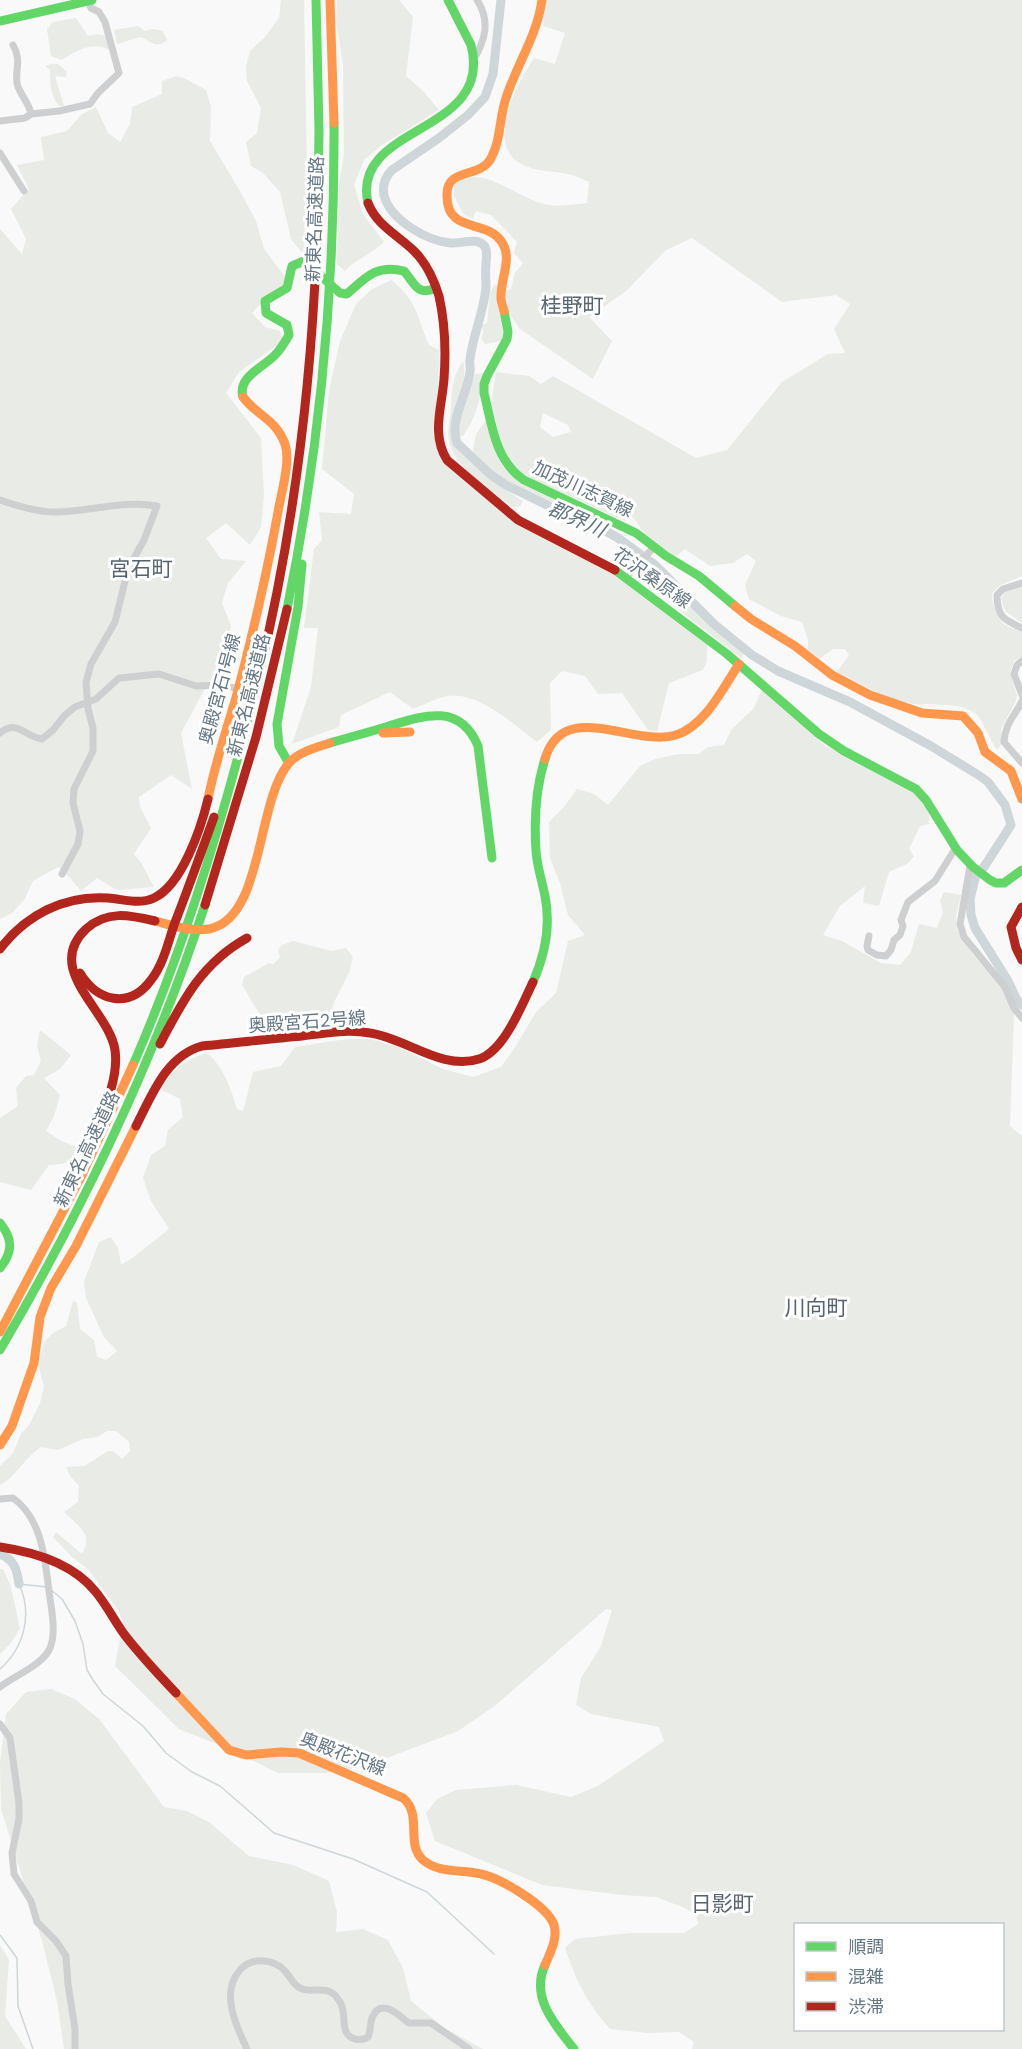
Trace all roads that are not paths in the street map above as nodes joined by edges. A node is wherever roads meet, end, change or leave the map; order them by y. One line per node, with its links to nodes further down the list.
1 (316, 0): 29 (main road, 新東名高速道路)
2 (330, 0): 15 (main road, 新東名高速道路)
3 (448, 0): 9 (main road, 花沢桑原線)
4 (477, 0): 9 (street)
5 (542, 0): 17 (main road, 加茂川志賀線)
6 (90, 1): 7 (main road); 10 (street)
7 (0, 21)
8 (13, 45): 10 (street)
9 (473, 61): 14 (main road, 花沢桑原線)
10 (31, 114): 11 (street)
11 (0, 122)
12 (0, 153): 13 (street)
13 (24, 191)
14 (436, 288): 18 (main road, 花沢桑原線); 43 (main road, 奥殿宮石1号線)
15 (313, 462): 30 (main road); 46 (main road, 新東名高速道路)
16 (0, 500): 26 (street)
17 (650, 550): 18 (street); 32 (main road, 加茂川志賀線)
18 (627, 576): 22 (main road, 花沢桑原線)
19 (1022, 583): 20 (street)
20 (1022, 628)
21 (1022, 662): 24 (street)
22 (739, 664): 33 (main road, 花沢桑原線); 52 (main road, 奥殿宮石2号線)
23 (234, 687): 26 (street)
24 (1022, 695)
25 (1022, 701): 31 (street)
26 (87, 702): 28 (street); 37 (street)
27 (410, 732): 40 (main road)
28 (0, 733)
29 (241, 749): 39 (main road); 49 (main road, 新東名高速道路)
30 (287, 760)
31 (1022, 764)
32 (1022, 799)
33 (955, 849): 35 (main road, 花沢桑原線); 41 (street)
34 (492, 858): 40 (main road)
35 (971, 867): 36 (main road, 花沢桑原線); 45 (street)
36 (1022, 870)
37 (62, 874)
38 (1022, 908): 44 (main road)
39 (165, 926): 40 (main road); 49 (main road)
40 (210, 932)
41 (869, 936)
42 (247, 938): 46 (main road)
43 (0, 949)
44 (1022, 960)
45 (1022, 1018)
46 (122, 1119): 51 (main road, 新東名高速道路)
47 (0, 1223): 48 (main road)
48 (0, 1268)
49 (30, 1277): 50 (main road, 新東名高速道路)
50 (0, 1332)
51 (0, 1350)
52 (0, 1445)
53 (0, 1499): 55 (street)
54 (0, 1547): 55 (main road, 奥殿花沢線)
55 (46, 1560): 56 (street); 58 (main road, 奥殿花沢線)
56 (0, 1687)
57 (0, 1724): 59 (street)
58 (569, 2047)
59 (75, 2049)
60 (247, 2049): 61 (street)
61 (469, 2049)

